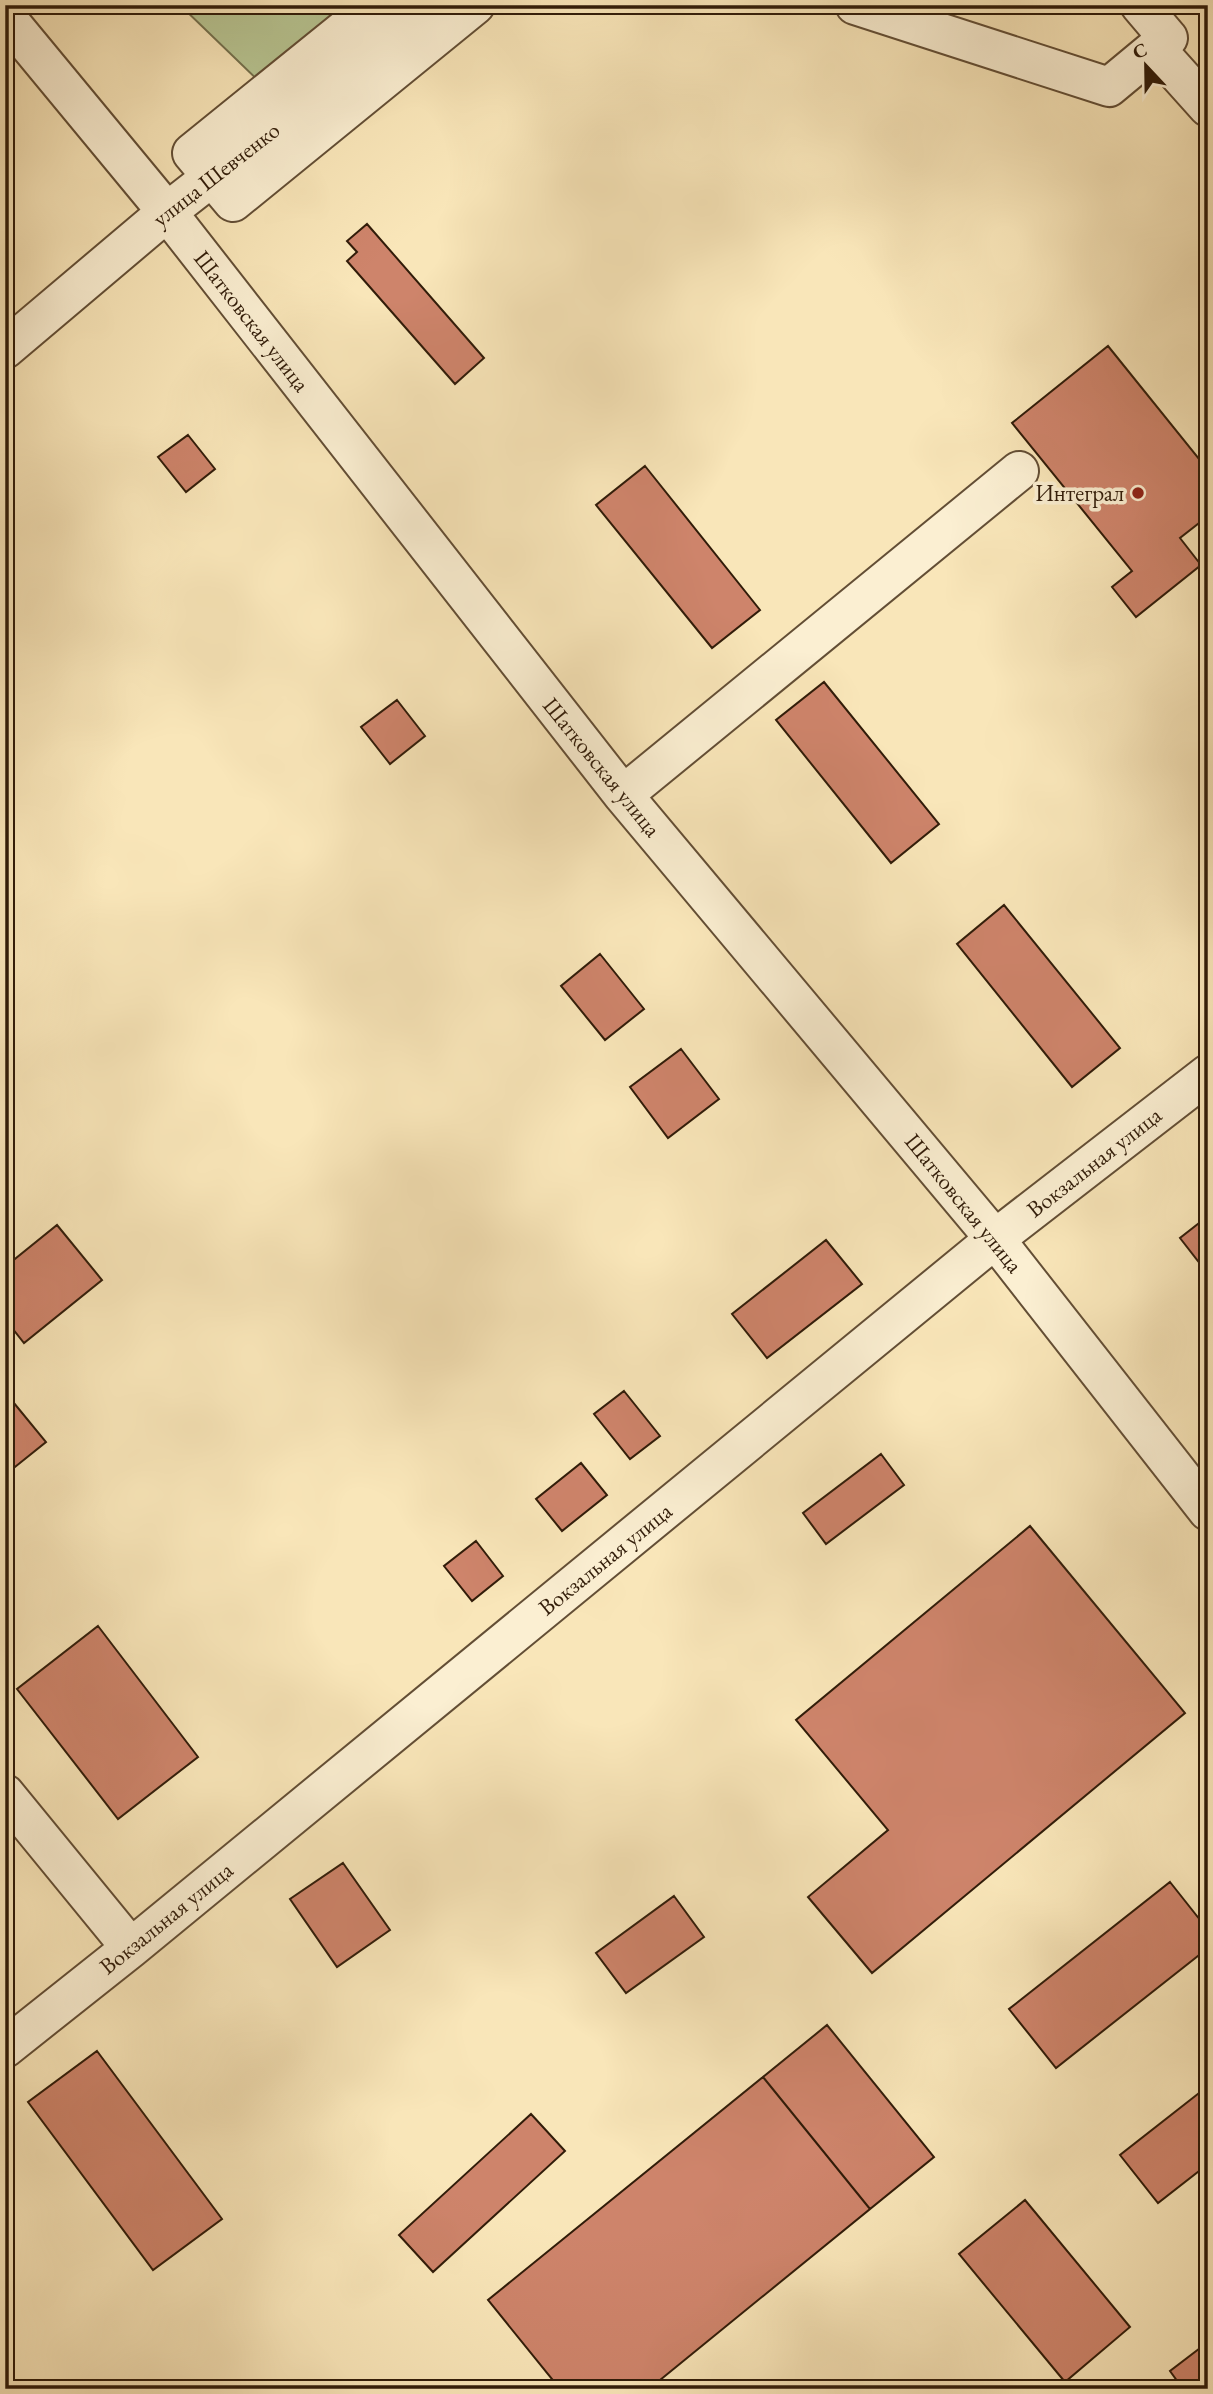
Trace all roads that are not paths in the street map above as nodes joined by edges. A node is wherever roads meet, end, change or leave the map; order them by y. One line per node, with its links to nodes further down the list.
1 (375, 5): 9 (street)
2 (432, 5): 9 (street, улица Шевченко)
3 (475, 5): 9 (street)
4 (855, 5): 7 (street)
5 (1140, 5): 7 (street)
6 (5, 16): 10 (street, Шатковская улица)
7 (1156, 49): 8 (street)
8 (1208, 107)
9 (211, 178): 10 (street, улица Шевченко)
10 (167, 212): 11 (street, улица Шевченко); 13 (street, Шатковская улица)
11 (5, 349)
12 (1019, 471): 13 (street)
13 (623, 795): 15 (street, Шатковская улица)
14 (1208, 1074): 15 (street, Вокзальная улица)
15 (995, 1239): 16 (street, Шатковская улица); 18 (street, Вокзальная улица)
16 (1208, 1511)
17 (5, 1794): 18 (street)
18 (131, 1948): 19 (street, Вокзальная улица)
19 (5, 2048)

